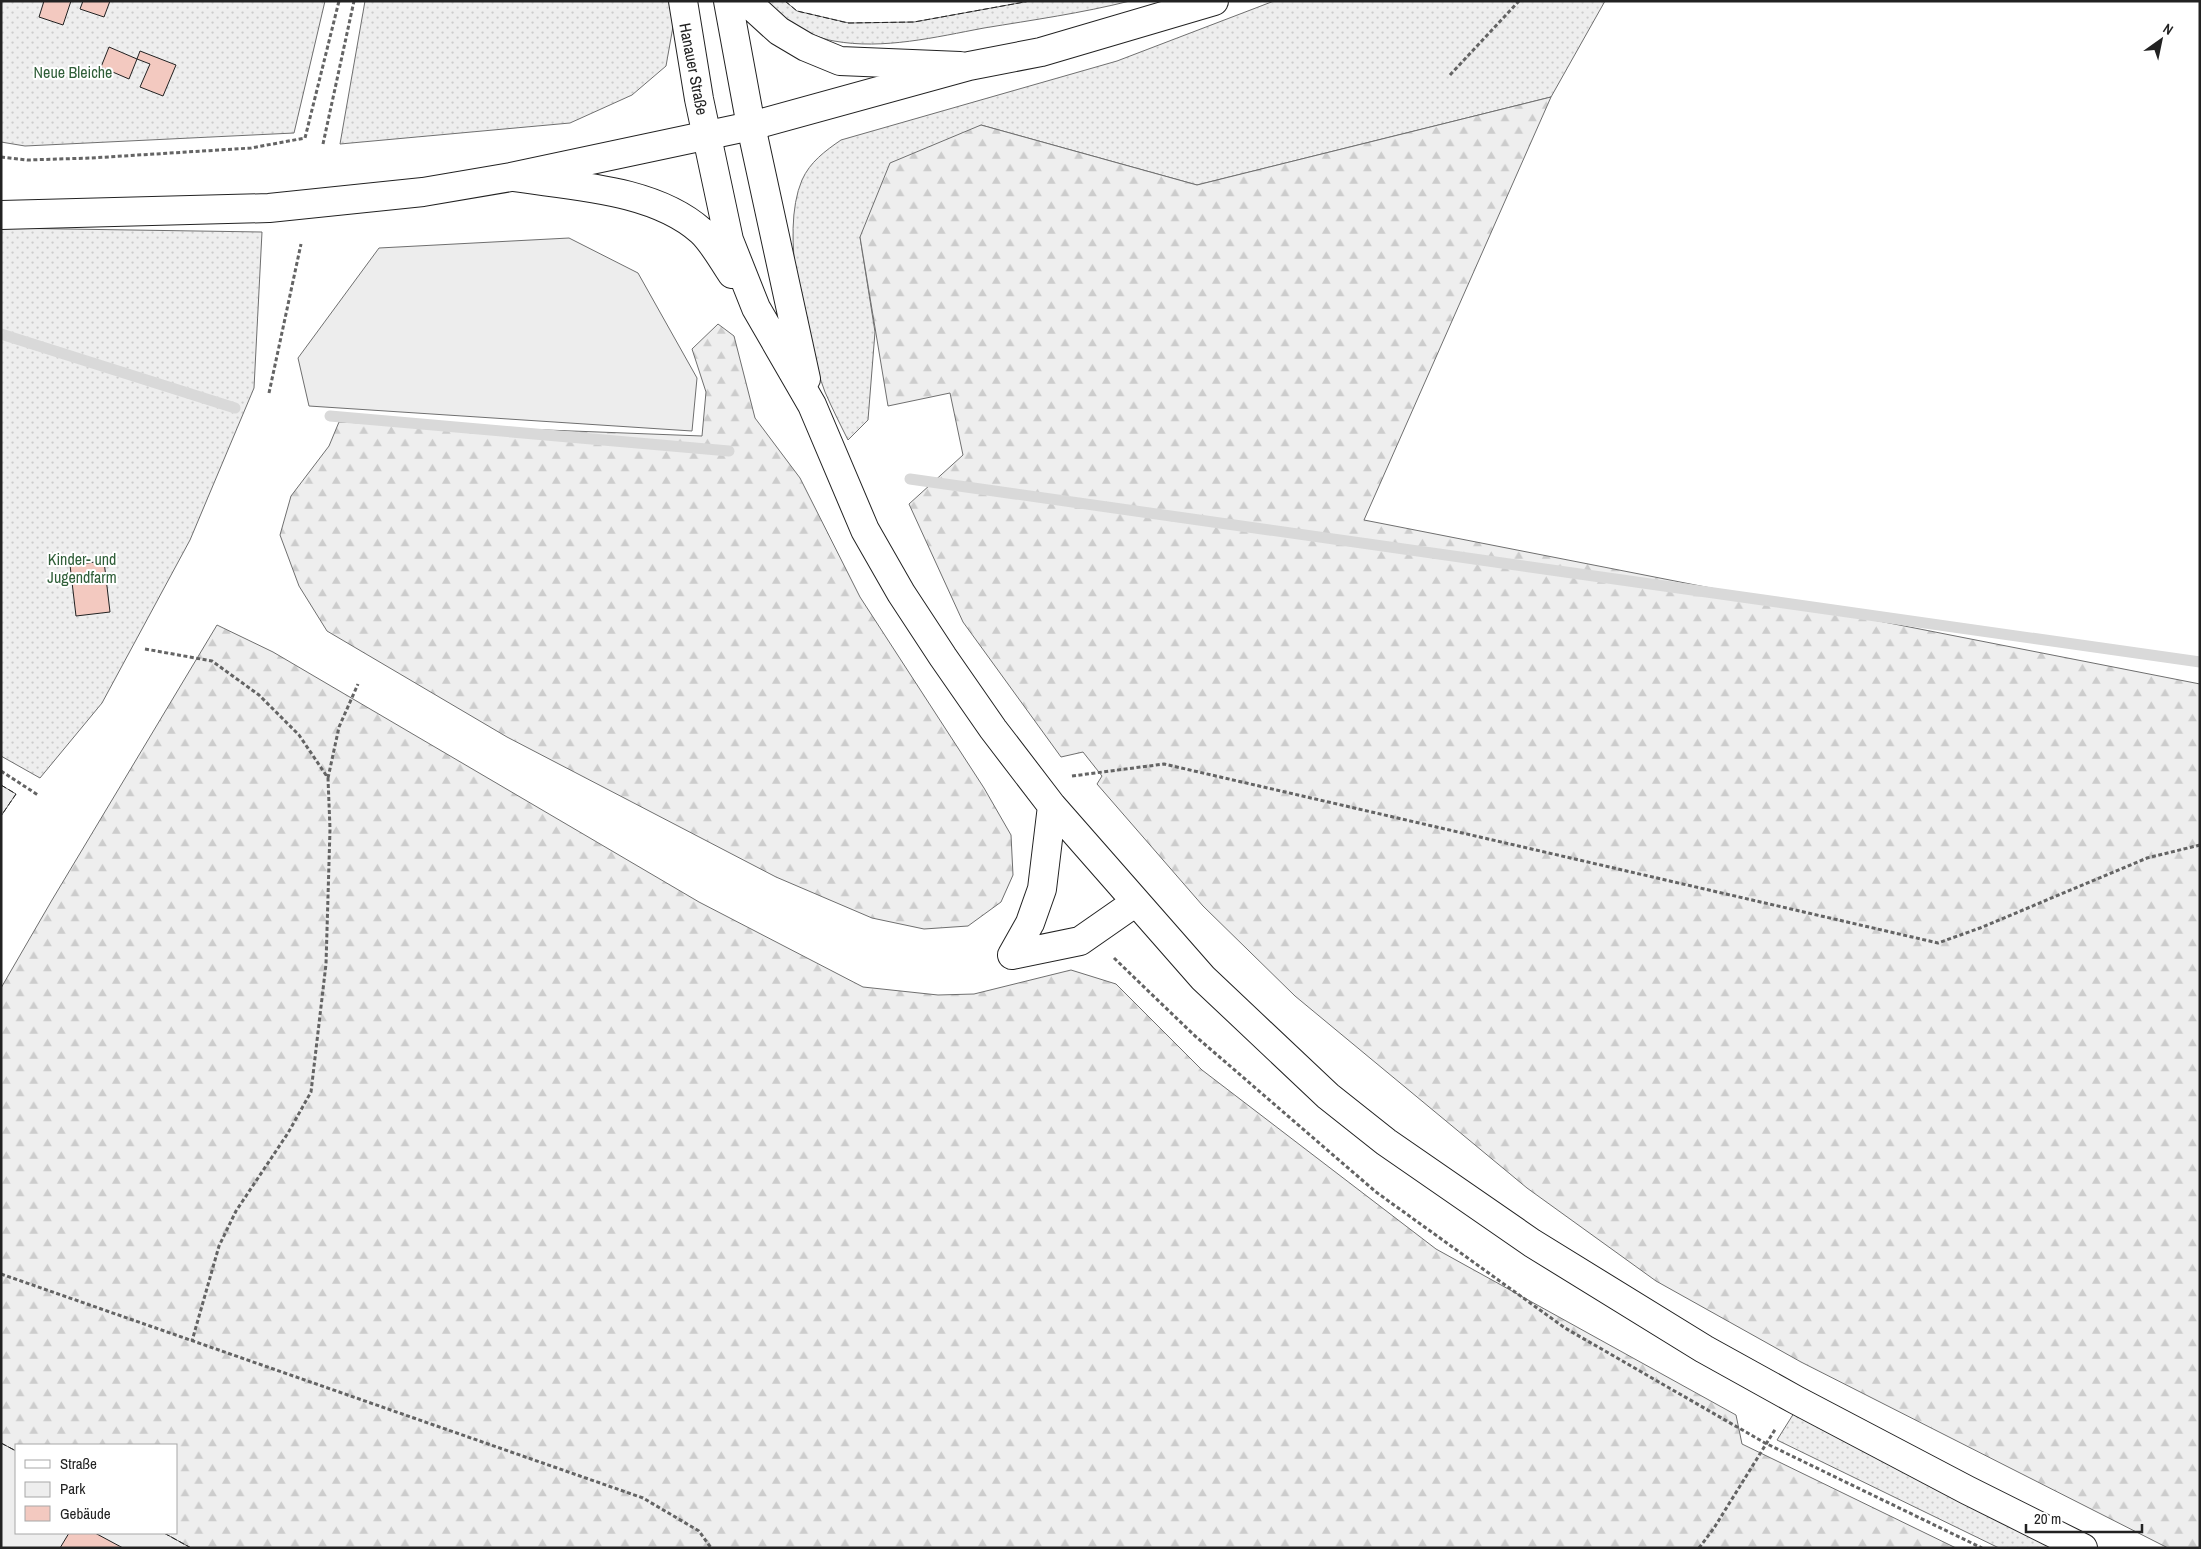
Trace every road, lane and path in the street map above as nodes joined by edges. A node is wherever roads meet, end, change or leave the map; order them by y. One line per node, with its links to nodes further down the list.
1 (339, 1): 13 (path)
2 (354, 1): 12 (path)
3 (683, 1): 11 (street, Hanauer Straße)
4 (728, 1): 10 (street)
5 (746, 1): 8 (street)
6 (1214, 1): 8 (street)
7 (1519, 1): 9 (path)
8 (969, 66): 10 (street)
9 (1450, 75)
10 (752, 126): 11 (street); 19 (street)
11 (707, 136): 14 (street); 17 (street, Hanauer Straße)
12 (323, 144)
13 (1, 157)
14 (511, 177): 15 (street); 17 (street)
15 (1, 215)
16 (301, 244): 18 (path)
17 (756, 308): 19 (street)
18 (270, 393)
19 (812, 405): 24 (street)
20 (145, 649): 23 (path)
21 (358, 684): 23 (path)
22 (1, 771): 25 (path)
23 (328, 778): 30 (path)
24 (1034, 781): 26 (street); 27 (path)
25 (38, 795)
26 (1052, 806): 28 (street); 28 (street)
27 (2200, 845)
28 (1136, 902): 34 (street)
29 (1, 1274): 30 (path)
30 (192, 1341): 32 (path)
31 (1765, 1443): 33 (path)
32 (711, 1548)
33 (1699, 1548)
34 (2083, 1548)

